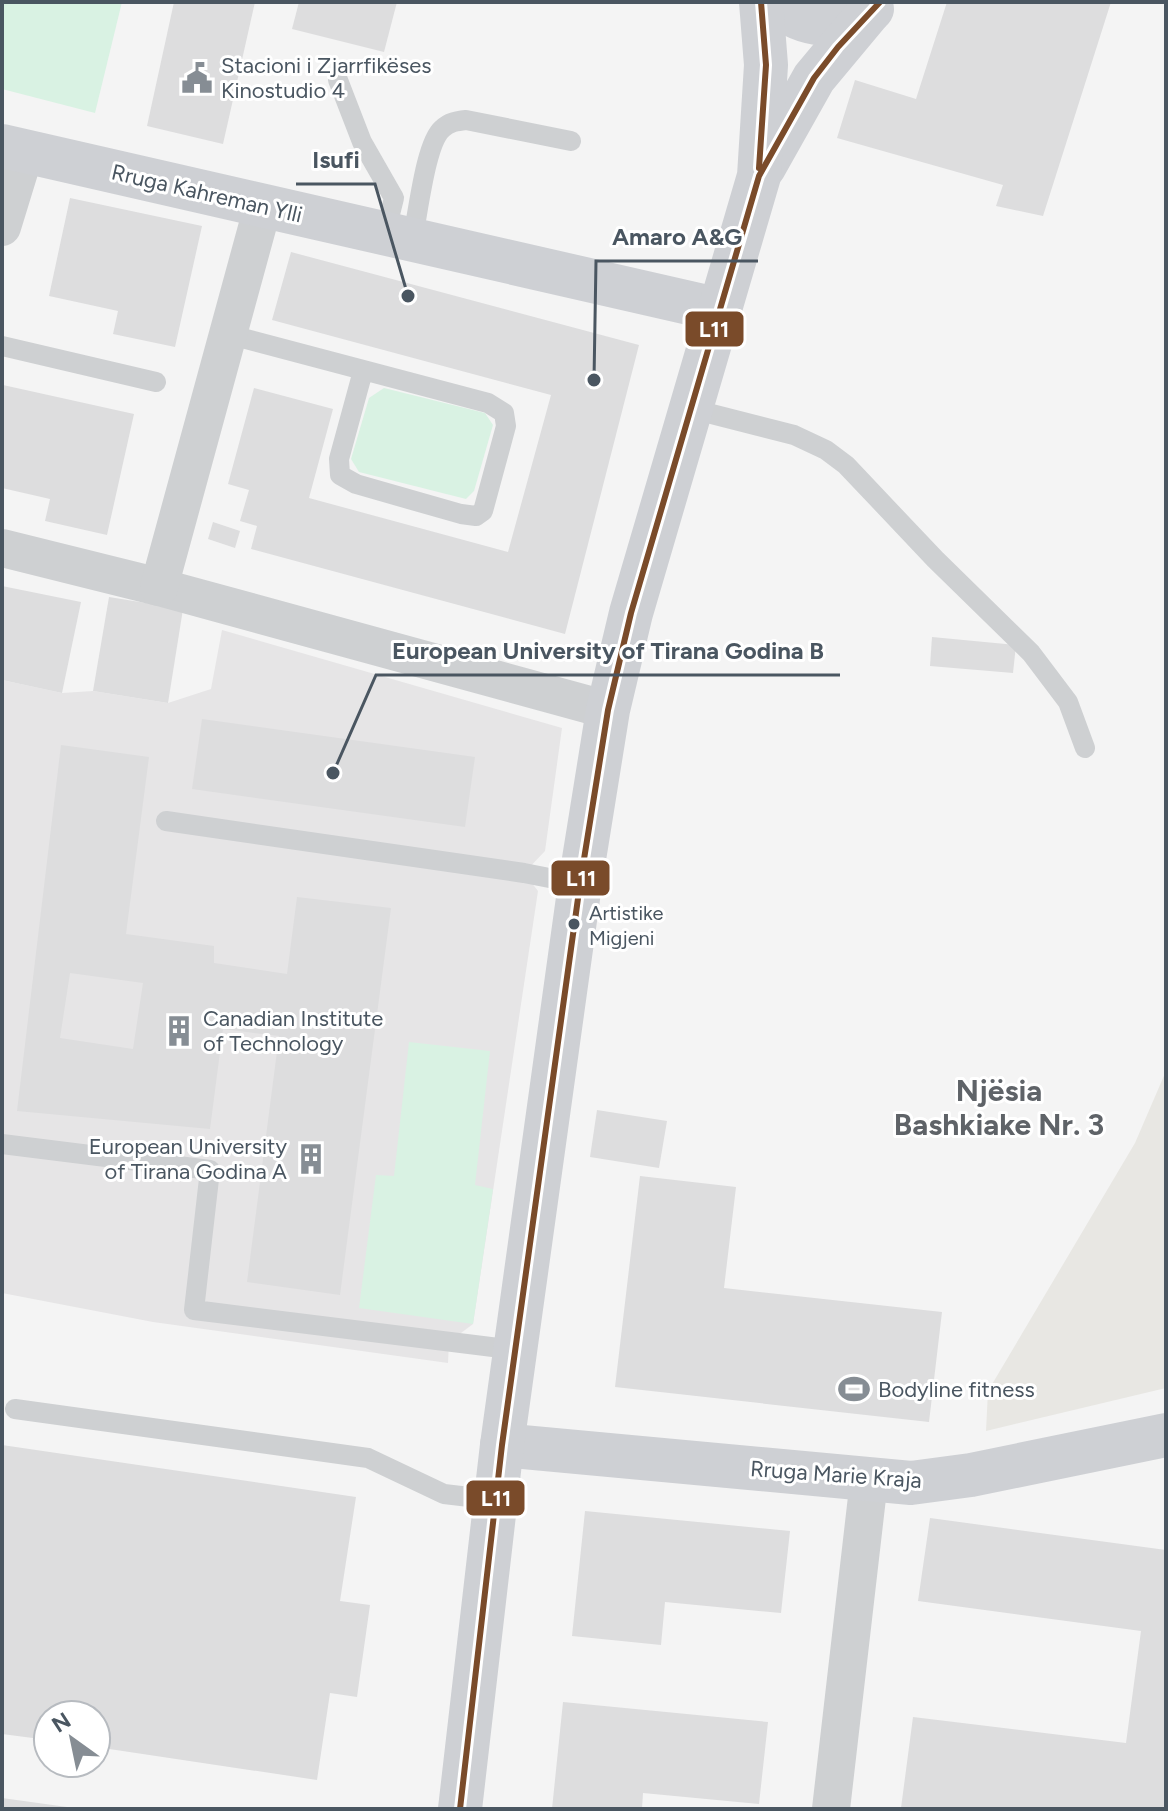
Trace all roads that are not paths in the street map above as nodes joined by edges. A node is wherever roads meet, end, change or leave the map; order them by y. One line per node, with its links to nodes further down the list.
1 (761, 2): 7 (main road)
2 (774, 2): 3 (main road)
3 (874, 7): 7 (main road)
4 (338, 80): 10 (lane)
5 (571, 141): 10 (lane)
6 (14, 149): 8 (main road, Rruga Kahreman Ylli); 9 (street)
7 (759, 176): 11 (main road)
8 (263, 206): 10 (main road, Rruga Kahreman Ylli); 12 (street)
9 (2, 227)
10 (398, 238): 11 (main road, Rruga Kahreman Ylli)
11 (720, 310): 16 (main road)
12 (227, 334): 14 (lane); 18 (street)
13 (2, 346): 15 (lane)
14 (363, 371): 14 (lane)
15 (156, 382)
16 (692, 409): 19 (main road); 20 (lane)
17 (2, 548): 18 (street)
18 (159, 587): 19 (street)
19 (608, 710): 22 (main road)
20 (1085, 748)
21 (166, 821): 22 (lane)
22 (580, 884): 24 (main road)
23 (2, 1144): 24 (lane)
24 (516, 1350): 27 (main road)
25 (15, 1409): 29 (lane)
26 (1166, 1435): 28 (main road, Rruga Marie Kraja)
27 (502, 1445): 28 (main road, Rruga Marie Kraja); 29 (main road)
28 (869, 1480): 31 (street)
29 (495, 1500): 30 (main road)
30 (460, 1809)
31 (831, 1809)

